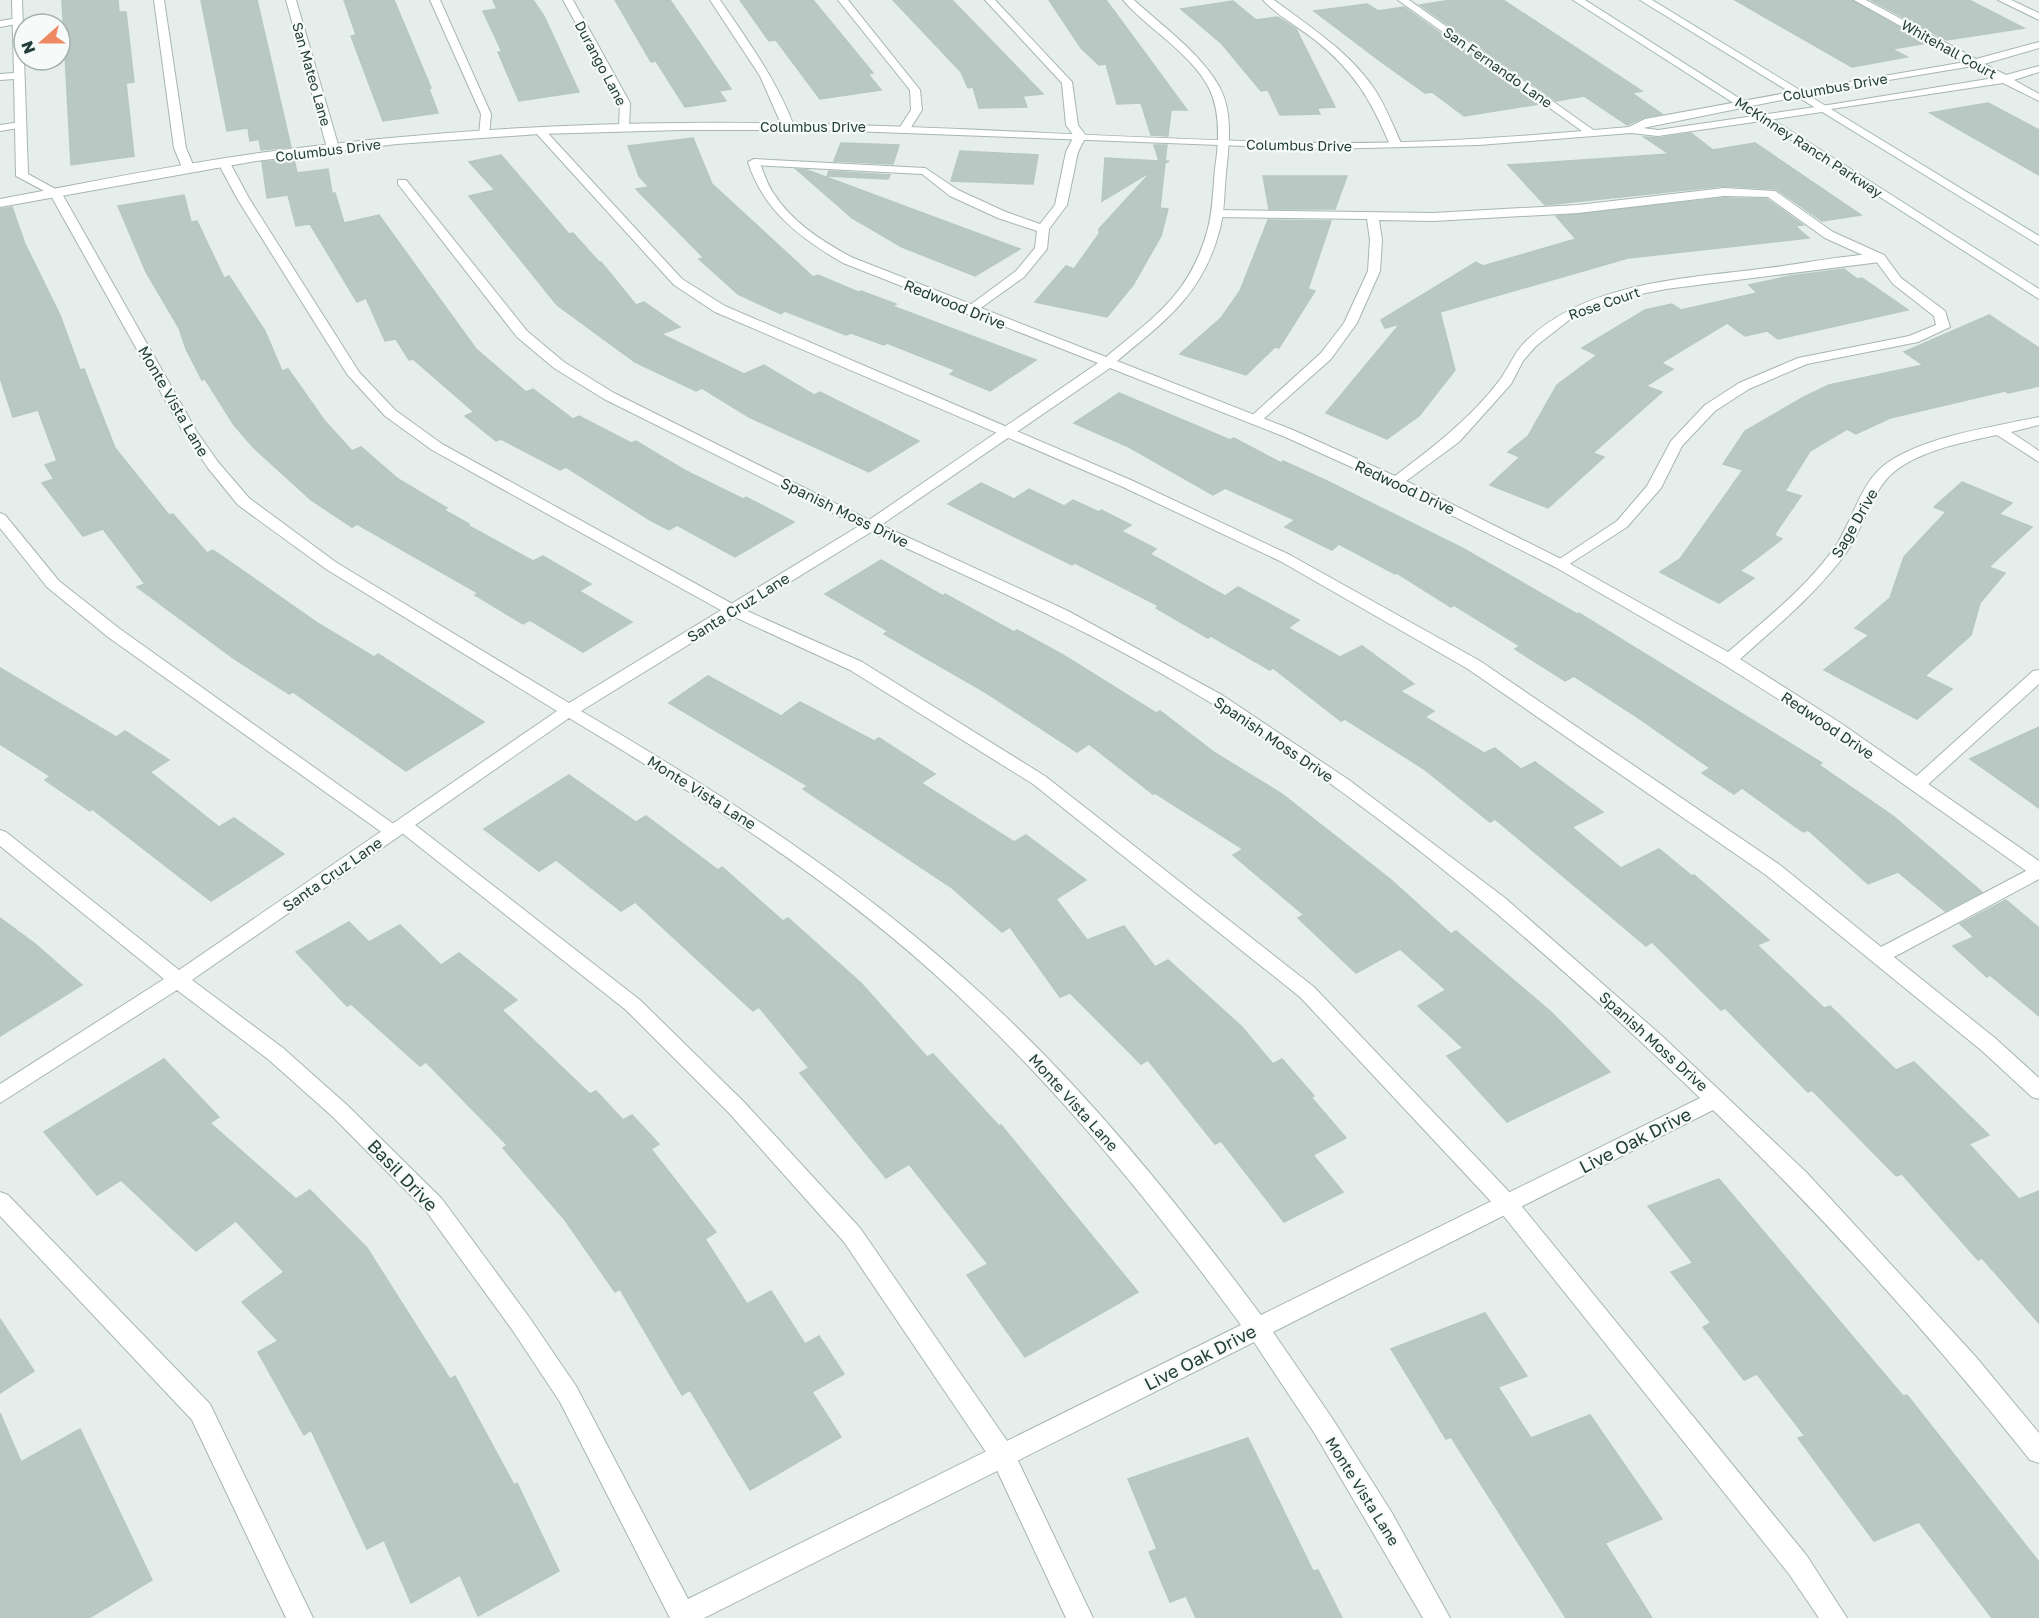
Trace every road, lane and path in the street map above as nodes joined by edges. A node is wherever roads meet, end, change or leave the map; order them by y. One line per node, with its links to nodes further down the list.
1 (17, 0): 17 (street)
2 (159, 0): 43 (street)
3 (291, 0): 41 (street, San Mateo Lane)
4 (435, 0): 37 (street)
5 (568, 0): 33 (street, Durango Lane)
6 (714, 0): 30 (street)
7 (843, 0): 31 (street)
8 (990, 0): 38 (street)
9 (1128, 0): 39 (street, Santa Cruz Lane)
10 (1268, 0): 40 (street)
11 (1403, 0): 36 (street, San Fernando Lane)
12 (1578, 0): 26 (street, McKinney Ranch Parkway)
13 (1644, 0): 24 (street)
14 (1859, 0): 19 (street, Whitehall Court)
15 (2003, 0): 16 (street)
16 (2039, 17)
17 (9, 22): 21 (street)
18 (2039, 45): 19 (street, Columbus Drive)
19 (1975, 63): 23 (street, Whitehall Court); 24 (street, Columbus Drive)
20 (2039, 69): 23 (street, Columbus Drive)
21 (19, 76): 22 (street); 29 (street)
22 (0, 77)
23 (2005, 80): 25 (street, Whitehall Court); 27 (street, Columbus Drive)
24 (1797, 94): 26 (street, Columbus Drive); 27 (street)
25 (2039, 98)
26 (1742, 105): 28 (street, McKinney Ranch Parkway); 34 (street, Columbus Drive)
27 (1822, 109): 28 (street, Columbus Drive); 50 (street)
28 (1763, 118): 34 (street, Columbus Drive); 52 (street, McKinney Ranch Parkway)
29 (21, 125): 32 (street); 45 (street)
30 (788, 126): 31 (street, Columbus Drive); 33 (street, Columbus Drive)
31 (906, 127): 38 (street, Columbus Drive)
32 (0, 128)
33 (625, 128): 35 (street, Columbus Drive)
34 (1631, 130): 36 (street, Columbus Drive)
35 (540, 131): 37 (street, Columbus Drive); 58 (street)
36 (1593, 134): 40 (street, Columbus Drive)
37 (485, 135): 41 (street, Columbus Drive)
38 (1080, 136): 39 (street, Columbus Drive); 49 (street)
39 (1224, 144): 40 (street, Columbus Drive); 47 (street, Santa Cruz Lane)
40 (1396, 145)
41 (333, 148): 42 (street, Columbus Drive)
42 (224, 163): 43 (street, Columbus Drive); 64 (street)
43 (188, 167): 45 (street, Columbus Drive)
44 (402, 182): 62 (street, Spanish Moss Drive)
45 (55, 192): 46 (street, Columbus Drive); 67 (street, Monte Vista Lane)
46 (0, 203)
47 (1216, 213): 48 (street); 54 (street, Santa Cruz Lane)
48 (1373, 216): 51 (street); 55 (street)
49 (1042, 229): 53 (street); 53 (street, Redwood Drive)
50 (2039, 241)
51 (1880, 258): 60 (street, Rose Court); 63 (street)
52 (2039, 295)
53 (971, 311): 54 (street, Redwood Drive)
54 (1106, 364): 55 (street, Redwood Drive); 58 (street, Santa Cruz Lane)
55 (1254, 420): 60 (street, Redwood Drive)
56 (2039, 421): 57 (street, Sage Drive)
57 (2000, 430): 59 (street); 65 (street, Sage Drive)
58 (1007, 432): 62 (street, Santa Cruz Lane); 72 (street)
59 (2039, 458)
60 (1396, 482): 63 (street, Redwood Drive)
61 (0, 518): 69 (street)
62 (870, 526): 64 (street, Santa Cruz Lane); 76 (street, Spanish Moss Drive)
63 (1560, 564): 65 (street, Redwood Drive)
64 (732, 610): 67 (street, Santa Cruz Lane); 78 (street)
65 (1729, 660): 68 (street, Redwood Drive)
66 (2039, 675): 68 (street)
67 (567, 712): 69 (street, Santa Cruz Lane); 79 (street, Monte Vista Lane)
68 (1917, 784): 71 (street, Redwood Drive)
69 (399, 828): 73 (street, Santa Cruz Lane); 81 (street)
70 (0, 836): 73 (street, Basil Drive)
71 (2039, 871): 72 (street)
72 (1880, 956): 74 (street)
73 (178, 980): 75 (street, Santa Cruz Lane); 82 (street, Basil Drive)
74 (2039, 1091)
75 (0, 1095)
76 (1717, 1099): 78 (street, Live Oak Drive); 80 (street, Spanish Moss Drive)
77 (0, 1202): 83 (street)
78 (1508, 1204): 79 (street, Live Oak Drive); 86 (street)
79 (1257, 1329): 81 (street, Live Oak Drive); 85 (street, Monte Vista Lane)
80 (2039, 1452)
81 (1003, 1456): 82 (street, Live Oak Drive); 84 (street)
82 (684, 1617)
83 (300, 1618)
84 (1080, 1618)
85 (1437, 1618)
86 (1834, 1618)

